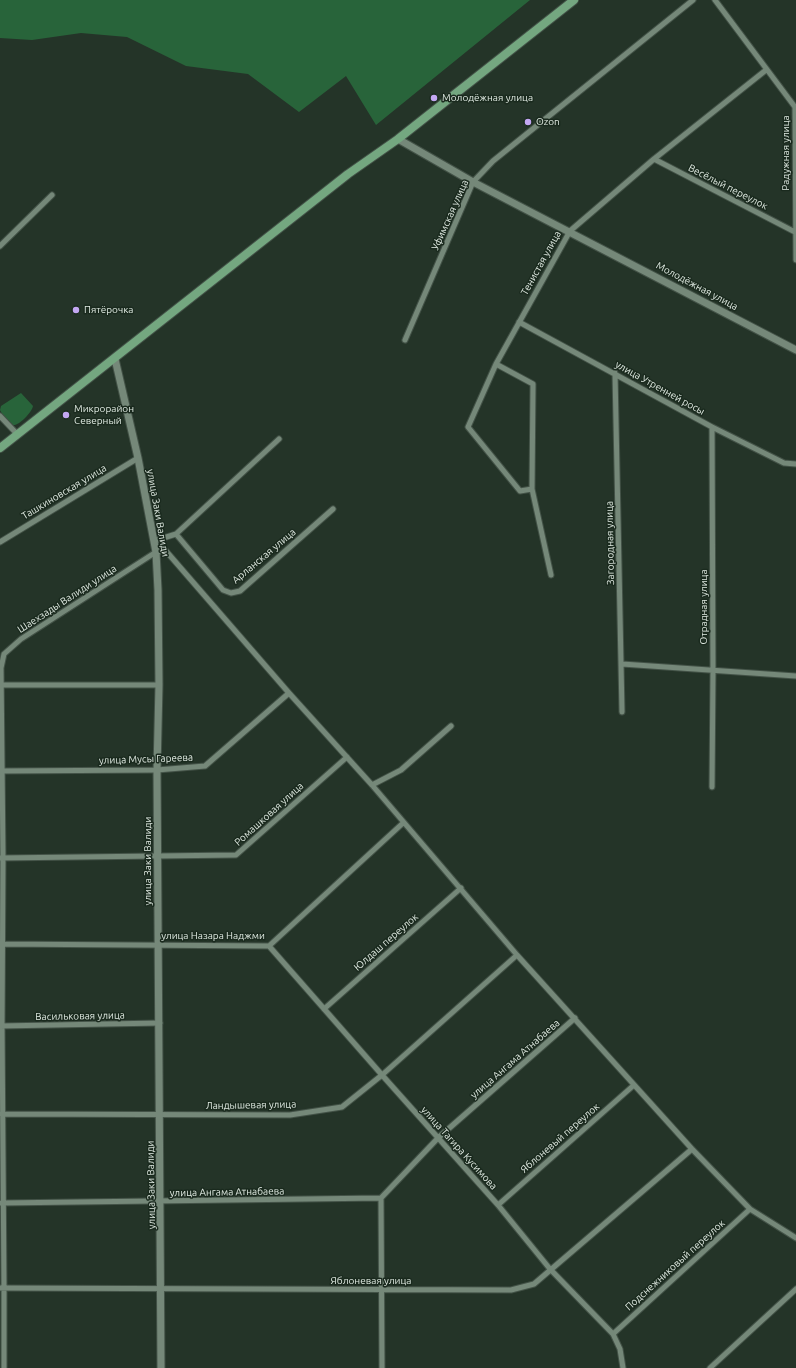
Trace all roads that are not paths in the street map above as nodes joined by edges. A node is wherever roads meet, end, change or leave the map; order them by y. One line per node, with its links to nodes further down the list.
1 (574, 0): 6 (main road)
2 (693, 0): 8 (street, Уфимская улица)
3 (716, 0): 4 (street, Радужная улица)
4 (766, 70): 5 (street, Радужная улица); 7 (street, Тенистая улица)
5 (796, 107): 11 (street, Радужная улица)
6 (398, 139): 8 (street, Молодёжная улица); 17 (main road)
7 (654, 158): 10 (street, Тенистая улица); 11 (street, Весёлый переулок)
8 (473, 182): 10 (street, Молодёжная улица); 15 (street, Уфимская улица)
9 (52, 195): 12 (street)
10 (570, 231): 14 (street, Тенистая улица); 16 (street, Молодёжная улица)
11 (795, 232): 13 (street, Радужная улица)
12 (0, 246)
13 (796, 260)
14 (518, 322): 18 (street, Тенистая улица); 19 (street, улица Утренней росы)
15 (405, 340)
16 (796, 350)
17 (115, 359): 22 (main road); 25 (street, улица Заки Валиди)
18 (496, 364): 27 (street); 27 (street, Тенистая улица)
19 (615, 373): 21 (street, улица Утренней росы); 34 (street, Загородная улица)
20 (0, 416): 22 (street)
21 (712, 427): 26 (street, улица Утренней росы); 35 (street, Отрадная улица)
22 (18, 435): 24 (main road)
23 (279, 439): 29 (street)
24 (0, 448)
25 (138, 458): 30 (street, улица Заки Валиди); 31 (street, Ташкиновская улица)
26 (796, 464)
27 (532, 489): 33 (street)
28 (333, 509): 29 (street, Арланская улица)
29 (176, 534): 30 (street)
30 (154, 541): 32 (street, улица Заки Валиди)
31 (0, 542)
32 (156, 552): 37 (street, Шаехзады Валиди улица); 38 (street, улица Заки Валиди); 39 (street)
33 (550, 575)
34 (622, 664): 35 (street); 40 (street, Загородная улица)
35 (713, 671): 36 (street); 46 (street, Отрадная улица)
36 (796, 676)
37 (0, 685): 38 (street); 44 (street, Шаехзады Валиди улица)
38 (159, 685): 43 (street, улица Заки Валиди)
39 (289, 693): 42 (street); 43 (street, улица Мусы Гареева)
40 (622, 712)
41 (451, 726): 45 (street)
42 (347, 757): 45 (street); 48 (street, Ромашковая улица)
43 (157, 770): 44 (street, улица Мусы Гареева); 48 (street, улица Заки Валиди)
44 (1, 771): 49 (street, Шаехзады Валиди улица)
45 (372, 785): 47 (street)
46 (712, 787)
47 (403, 823): 50 (street); 53 (street, улица Назара Наджми)
48 (158, 856): 49 (street, Ромашковая улица); 52 (street, улица Заки Валиди)
49 (1, 858): 51 (street, Шаехзады Валиди улица)
50 (461, 888): 54 (street); 55 (street, Юлдаш переулок)
51 (1, 944): 52 (street, улица Назара Наджми); 58 (street, Шаехзады Валиди улица)
52 (158, 946): 53 (street, улица Назара Наджми); 57 (street, улица Заки Валиди)
53 (269, 946): 55 (street, улица Тагира Кусимова)
54 (517, 955): 56 (street); 59 (street, Ландышевая улица)
55 (324, 1009): 59 (street, улица Тагира Кусимова)
56 (575, 1018): 60 (street); 63 (street, улица Ангама Атнабаева)
57 (160, 1023): 58 (street, Васильковая улица); 62 (street, улица Заки Валиди)
58 (1, 1026): 61 (street, Шаехзады Валиди улица)
59 (382, 1075): 62 (street, Ландышевая улица); 63 (street, улица Тагира Кусимова)
60 (634, 1085): 64 (street); 68 (street, Яблоневый переулок)
61 (1, 1114): 62 (street, Ландышевая улица); 67 (street, Шаехзады Валиди улица)
62 (160, 1115): 66 (street, улица Заки Валиди)
63 (438, 1138): 65 (street, улица Ангама Атнабаева); 68 (street, улица Тагира Кусимова)
64 (692, 1149): 69 (street); 71 (street, Яблоневая улица)
65 (382, 1198): 66 (street, улица Ангама Атнабаева); 75 (street)
66 (161, 1202): 67 (street, улица Ангама Атнабаева); 73 (street, улица Заки Валиди)
67 (2, 1203): 72 (street, Шаехзады Валиди улица)
68 (498, 1205): 71 (street, улица Тагира Кусимова)
69 (750, 1209): 70 (street); 76 (street, Подснежниковый переулок)
70 (796, 1238)
71 (550, 1269): 75 (street, Яблоневая улица); 76 (street, улица Тагира Кусимова)
72 (2, 1288): 73 (street, Яблоневая улица); 77 (street, Шаехзады Валиди улица)
73 (161, 1288): 75 (street, Яблоневая улица); 78 (street, улица Заки Валиди)
74 (796, 1289): 81 (street)
75 (382, 1290): 79 (street)
76 (613, 1334): 80 (street, улица Тагира Кусимова)
77 (4, 1368)
78 (161, 1368)
79 (382, 1368)
80 (623, 1368)
81 (710, 1368)

